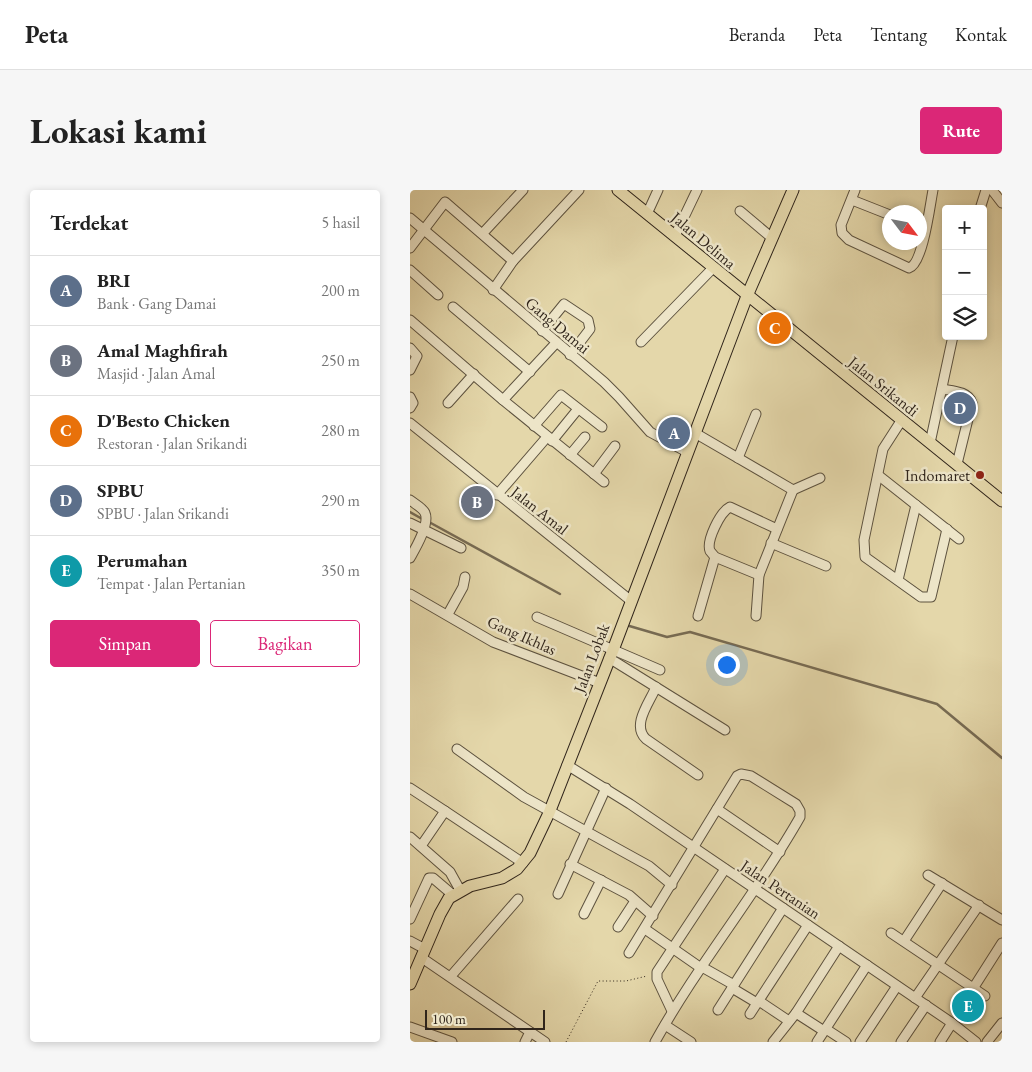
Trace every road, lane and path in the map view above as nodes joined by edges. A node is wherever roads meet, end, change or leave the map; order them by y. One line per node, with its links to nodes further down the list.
1 (523, 190): 20 (street)
2 (579, 190): 25 (street)
3 (618, 190): 17 (main road, Jalan Delima)
4 (658, 190): 17 (street)
5 (697, 190): 21 (street)
6 (793, 190): 22 (main road, Jalan Lobak)
7 (855, 190): 11 (street)
8 (986, 190): 14 (street)
9 (992, 190): 12 (street)
10 (929, 191): 13 (street)
11 (852, 200): 16 (street); 24 (street)
12 (1002, 203)
13 (927, 205)
14 (981, 205)
15 (740, 211): 22 (street)
16 (882, 212)
17 (647, 214): 21 (main road, Jalan Delima)
18 (410, 218): 19 (street, Gang Damai)
19 (423, 230): 20 (street); 23 (street); 28 (street, Gang Damai)
20 (483, 233): 25 (street)
21 (675, 236): 26 (main road, Jalan Delima)
22 (772, 238): 30 (main road, Jalan Lobak)
23 (410, 248)
24 (919, 250)
25 (514, 261): 28 (street)
26 (713, 268): 30 (main road, Jalan Delima); 35 (street)
27 (410, 270): 29 (street)
28 (493, 290): 33 (street, Gang Damai)
29 (438, 294)
30 (747, 296): 49 (main road, Jalan Srikandi); 53 (main road, Jalan Lobak)
31 (453, 307): 40 (street)
32 (410, 320): 41 (street)
33 (542, 331): 36 (street, Gang Damai); 38 (street)
34 (952, 340): 42 (street)
35 (641, 342)
36 (556, 344): 38 (street, Gang Damai); 40 (street)
37 (410, 348): 39 (street)
38 (570, 355): 58 (street, Gang Damai)
39 (410, 370)
40 (530, 372): 44 (street)
41 (474, 374): 44 (street); 45 (street)
42 (942, 389): 56 (street); 61 (street)
43 (410, 397): 46 (street)
44 (503, 400): 51 (street)
45 (448, 403)
46 (410, 408)
47 (578, 409): 51 (street); 52 (street); 55 (street)
48 (756, 414): 60 (street)
49 (901, 420): 56 (main road, Jalan Srikandi); 63 (street)
50 (410, 422): 67 (street, Jalan Amal)
51 (534, 426): 55 (street)
52 (602, 427)
53 (695, 433): 58 (main road, Jalan Lobak); 60 (street)
54 (585, 437): 59 (street)
55 (550, 439): 59 (street); 67 (street)
56 (930, 443): 61 (main road, Jalan Srikandi)
57 (616, 446): 62 (street)
58 (687, 452): 85 (main road, Jalan Lobak)
59 (570, 455): 62 (street)
60 (738, 458): 66 (street)
61 (957, 464): 68 (main road, Jalan Srikandi)
62 (594, 474): 65 (street)
63 (878, 475): 70 (street); 83 (street)
64 (820, 478): 66 (street)
65 (604, 482)
66 (793, 490): 73 (street)
67 (497, 495): 85 (street, Jalan Amal)
68 (1001, 497)
69 (410, 500): 72 (street)
70 (916, 505): 74 (street); 83 (street)
71 (410, 523): 72 (street)
72 (424, 529): 77 (street); 79 (street)
73 (777, 529): 76 (street); 78 (street)
74 (947, 529): 75 (street); 83 (street)
75 (959, 539)
76 (771, 543): 80 (street); 81 (street)
77 (461, 548)
78 (715, 557): 81 (street); 87 (street)
79 (410, 558)
80 (826, 566)
81 (758, 575): 88 (street)
82 (464, 577): 86 (street)
83 (898, 580)
84 (410, 594): 86 (street, Gang Ikhlas)
85 (630, 600): 90 (main road, Jalan Lobak)
86 (448, 614): 92 (street, Gang Ikhlas)
87 (698, 616)
88 (756, 616)
89 (537, 617): 90 (street)
90 (611, 654): 91 (street); 92 (main road, Jalan Lobak); 93 (street)
91 (660, 670)
92 (600, 683): 96 (main road, Jalan Lobak)
93 (656, 687): 94 (street); 97 (street)
94 (725, 730)
95 (457, 749): 102 (street)
96 (567, 765): 99 (street, Jalan Pertanian); 102 (main road, Jalan Lobak)
97 (698, 775)
98 (410, 788): 101 (street)
99 (606, 788): 103 (street); 106 (street, Jalan Pertanian)
100 (717, 809): 106 (street); 107 (street); 107 (street)
101 (445, 811): 105 (street); 108 (street)
102 (550, 812): 103 (street); 108 (main road, Jalan Lobak)
103 (586, 830): 109 (street); 114 (street)
104 (410, 837): 105 (street)
105 (421, 846): 116 (street)
106 (693, 847): 110 (street, Jalan Pertanian); 114 (street)
107 (780, 852): 115 (street)
108 (523, 863): 116 (main road, Jalan Lobak)
109 (570, 864): 112 (street); 117 (street)
110 (725, 869): 115 (street, Jalan Pertanian); 134 (street)
111 (928, 875): 113 (street)
112 (601, 880): 119 (street); 122 (street)
113 (942, 883): 120 (street); 131 (street)
114 (672, 885): 123 (street)
115 (754, 889): 121 (street, Jalan Pertanian); 139 (street)
116 (456, 892): 124 (street); 136 (main road)
117 (558, 894)
118 (518, 900): 141 (street)
119 (636, 901): 123 (street); 127 (street)
120 (979, 905): 125 (street); 137 (street)
121 (783, 908): 126 (street, Jalan Pertanian); 144 (street)
122 (584, 914)
123 (653, 916): 128 (street)
124 (410, 919)
125 (1002, 920)
126 (808, 925): 133 (street, Jalan Pertanian); 148 (street)
127 (618, 927)
128 (645, 928): 134 (street); 135 (street)
129 (891, 933): 131 (street)
130 (410, 941): 136 (street)
131 (904, 941): 137 (street)
132 (1002, 943): 145 (street)
133 (839, 946): 138 (street, Jalan Pertanian); 152 (street)
134 (673, 949): 139 (street); 140 (street)
135 (629, 953)
136 (424, 954): 141 (street); 142 (main road)
137 (939, 964): 145 (street); 147 (street)
138 (867, 965): 143 (street, Jalan Pertanian); 159 (street)
139 (702, 967): 144 (street); 151 (street)
140 (657, 972): 151 (street); 164 (path)
141 (451, 976): 160 (street)
142 (410, 984)
143 (897, 986): 147 (street, Jalan Pertanian); 170 (street)
144 (733, 987): 148 (street); 150 (street)
145 (974, 988): 146 (street)
146 (985, 996)
147 (915, 998): 149 (street, Jalan Pertanian)
148 (758, 1002): 153 (street); 154 (street)
149 (926, 1005): 155 (street, Jalan Pertanian); 171 (street)
150 (718, 1010)
151 (672, 1011): 157 (street)
152 (796, 1012): 154 (street); 159 (street)
153 (750, 1014)
154 (789, 1021): 167 (street)
155 (952, 1023): 172 (street); 173 (street, Jalan Pertanian)
156 (1002, 1023): 174 (street)
157 (665, 1024): 165 (street); 166 (street)
158 (410, 1026): 161 (street)
159 (825, 1030): 168 (street); 169 (street)
160 (530, 1032): 162 (street); 163 (street)
161 (452, 1042)
162 (525, 1042)
163 (545, 1042)
164 (566, 1042)
165 (655, 1042)
166 (691, 1042)
167 (773, 1042)
168 (817, 1042)
169 (846, 1042)
170 (860, 1042)
171 (901, 1042)
172 (940, 1042)
173 (976, 1042)
174 (987, 1042)

